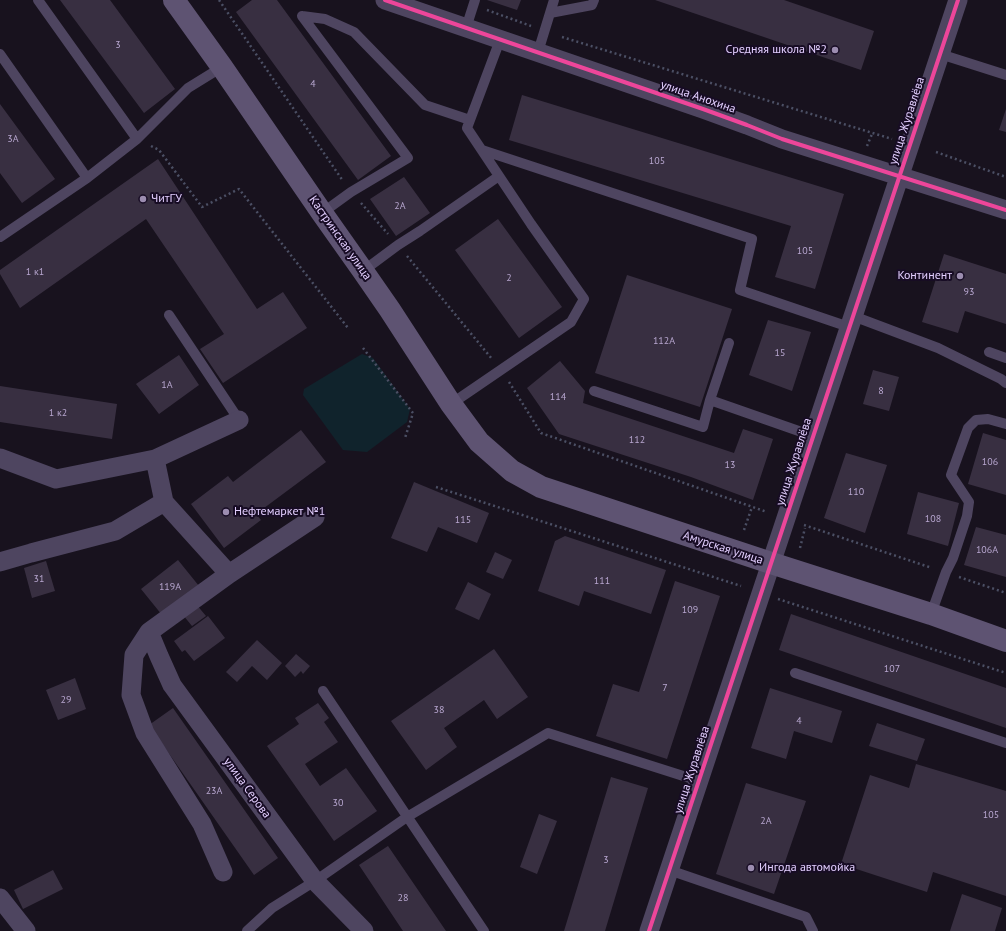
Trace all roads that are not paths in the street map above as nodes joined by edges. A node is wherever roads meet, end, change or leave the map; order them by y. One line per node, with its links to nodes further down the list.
1 (38, 0): 17 (lane)
2 (174, 0): 14 (main road, Кастринская улица)
3 (385, 0): 9 (street, улица Анохина)
4 (475, 0): 9 (lane)
5 (554, 0): 8 (lane)
6 (594, 0): 8 (lane)
7 (958, 0): 13 (street, улица Журавлёва)
8 (550, 13): 11 (lane)
9 (466, 28): 10 (street, улица Анохина)
10 (500, 40): 11 (street, улица Анохина); 16 (lane)
11 (538, 52): 20 (street, улица Анохина)
12 (0, 54): 21 (lane)
13 (940, 54): 15 (lane); 20 (street, улица Журавлёва)
14 (222, 67): 17 (lane); 23 (main road, Кастринская улица)
15 (1006, 75)
16 (470, 120): 18 (lane); 23 (lane)
17 (137, 139): 21 (lane)
18 (482, 150): 19 (lane); 27 (lane)
19 (499, 176): 25 (lane); 34 (lane)
20 (899, 176): 22 (street, улица Анохина); 27 (street, улица Журавлёва)
21 (88, 178): 24 (lane)
22 (1006, 210)
23 (322, 213): 25 (main road, Кастринская улица)
24 (0, 237)
25 (364, 271): 34 (main road, Кастринская улица)
26 (169, 315): 35 (lane)
27 (851, 322): 31 (lane); 37 (street, улица Журавлёва)
28 (729, 343): 33 (lane)
29 (989, 352): 30 (lane)
30 (1006, 358)
31 (1006, 383)
32 (594, 392): 33 (lane)
33 (710, 400): 37 (lane)
34 (451, 404): 40 (main road, Кастринская улица)
35 (239, 420): 39 (street)
36 (1006, 424): 46 (lane)
37 (813, 436): 44 (street, улица Журавлёва)
38 (0, 458): 39 (street)
39 (155, 459): 41 (street)
40 (512, 471): 44 (main road, Амурская улица)
41 (164, 502): 43 (street); 45 (street)
42 (315, 517): 45 (street)
43 (0, 562)
44 (771, 564): 46 (main road, Амурская улица); 52 (street, улица Журавлёва)
45 (229, 574): 47 (street)
46 (931, 614): 48 (main road, Амурская улица)
47 (149, 632): 55 (street); 56 (street, улица Серова)
48 (1006, 641)
49 (795, 673): 51 (lane)
50 (323, 691): 53 (lane)
51 (1006, 743)
52 (699, 781): 53 (lane); 54 (street, улица Журавлёва)
53 (407, 817): 56 (lane); 61 (lane)
54 (669, 870): 62 (street, улица Журавлёва); 63 (lane)
55 (223, 872)
56 (315, 881): 59 (lane); 60 (street, улица Серова)
57 (0, 898): 58 (street)
58 (26, 931)
59 (247, 931)
60 (364, 931)
61 (484, 931)
62 (649, 931)
63 (813, 931)

